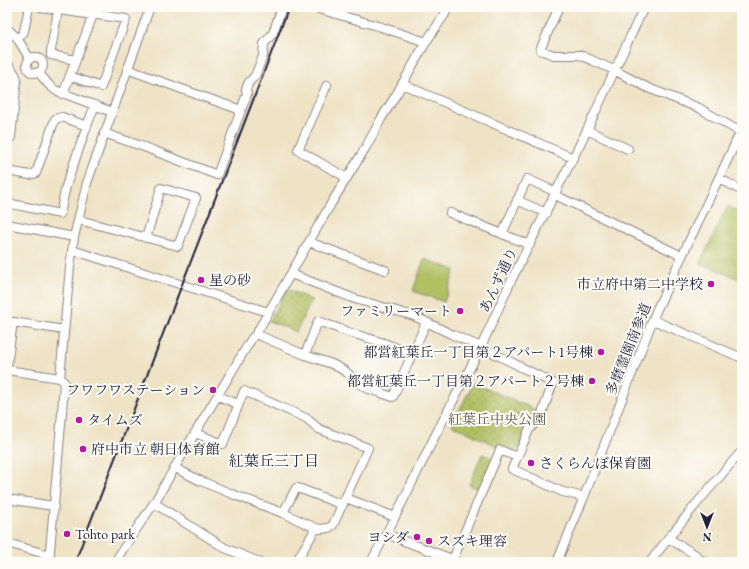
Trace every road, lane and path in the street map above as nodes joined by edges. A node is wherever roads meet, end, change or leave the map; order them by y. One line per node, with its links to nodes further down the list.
1 (29, 7): 12 (street)
2 (40, 7): 8 (street)
3 (150, 7): 17 (street)
4 (312, 7): 13 (street)
5 (448, 7): 13 (street)
6 (559, 7): 18 (street)
7 (644, 7): 18 (street, あんず通り)
8 (58, 10): 10 (street); 15 (street)
9 (282, 10): 25 (street)
10 (93, 15): 15 (street); 20 (street)
11 (7, 28): 12 (street)
12 (16, 38): 14 (street)
13 (426, 42): 21 (street)
14 (30, 59): 19 (street); 19 (street)
15 (76, 60): 20 (street)
16 (7, 63): 31 (street)
17 (127, 69): 25 (street); 26 (street)
18 (614, 70): 28 (street, あんず通り); 29 (street)
19 (39, 73): 23 (street)
20 (70, 76): 23 (street)
21 (402, 84): 33 (street); 35 (street)
22 (327, 85): 35 (street)
23 (63, 94): 24 (street)
24 (95, 105): 26 (street); 27 (street)
25 (241, 110): 30 (street)
26 (112, 112): 30 (street)
27 (87, 126): 34 (street); 40 (street)
28 (587, 130): 32 (street); 33 (street, あんず通り)
29 (741, 131): 36 (street, 多磨霊園南参道)
30 (104, 133): 43 (street)
31 (7, 142)
32 (628, 149)
33 (573, 158): 38 (street, あんず通り)
34 (7, 171)
35 (347, 178): 48 (street)
36 (719, 178): 37 (street); 51 (street, 多磨霊園南参道)
37 (742, 191)
38 (556, 193): 39 (street); 42 (street, あんず通り); 51 (street)
39 (517, 200): 42 (street); 45 (street)
40 (7, 203)
41 (450, 213): 45 (street)
42 (546, 213): 49 (street, あんず通り)
43 (79, 220): 46 (street); 47 (street)
44 (7, 224): 46 (street)
45 (502, 234): 49 (street)
46 (74, 237): 50 (street)
47 (146, 238): 47 (street)
48 (309, 242): 52 (street); 53 (street)
49 (530, 244): 59 (street, あんず通り)
50 (72, 250): 54 (street); 57 (street)
51 (682, 256): 55 (street, 多磨霊園南参道)
52 (384, 270)
53 (291, 274): 54 (street); 56 (street)
54 (268, 312): 58 (street)
55 (653, 320): 62 (street); 72 (street, 多磨霊園南参道)
56 (426, 323): 59 (street); 60 (street)
57 (64, 330): 63 (street); 65 (street)
58 (256, 334): 61 (street); 66 (street)
59 (481, 347): 70 (street); 78 (street, あんず通り)
60 (412, 354): 61 (street); 61 (street)
61 (305, 355)
62 (742, 358)
63 (7, 365)
64 (7, 370): 65 (street)
65 (60, 378): 76 (street)
66 (218, 396): 67 (street); 68 (street)
67 (238, 404): 68 (street); 74 (street)
68 (194, 433): 71 (street)
69 (742, 451): 81 (street)
70 (517, 458): 72 (street); 84 (street)
71 (175, 468): 75 (street); 77 (street)
72 (584, 497): 89 (street, 多磨霊園南参道)
73 (7, 499): 76 (street)
74 (344, 502): 77 (street); 78 (street); 79 (street)
75 (154, 503): 85 (street); 86 (street)
76 (54, 506): 83 (street)
77 (282, 513): 79 (street)
78 (395, 517): 80 (street, あんず通り)
79 (316, 528): 87 (street)
80 (386, 534): 84 (street); 88 (street, あんず通り)
81 (668, 538): 90 (street); 91 (street)
82 (7, 543): 83 (street)
83 (49, 559)
84 (456, 561)
85 (115, 562)
86 (259, 562)
87 (296, 562)
88 (371, 562)
89 (557, 562)
90 (650, 562)
91 (706, 562)

